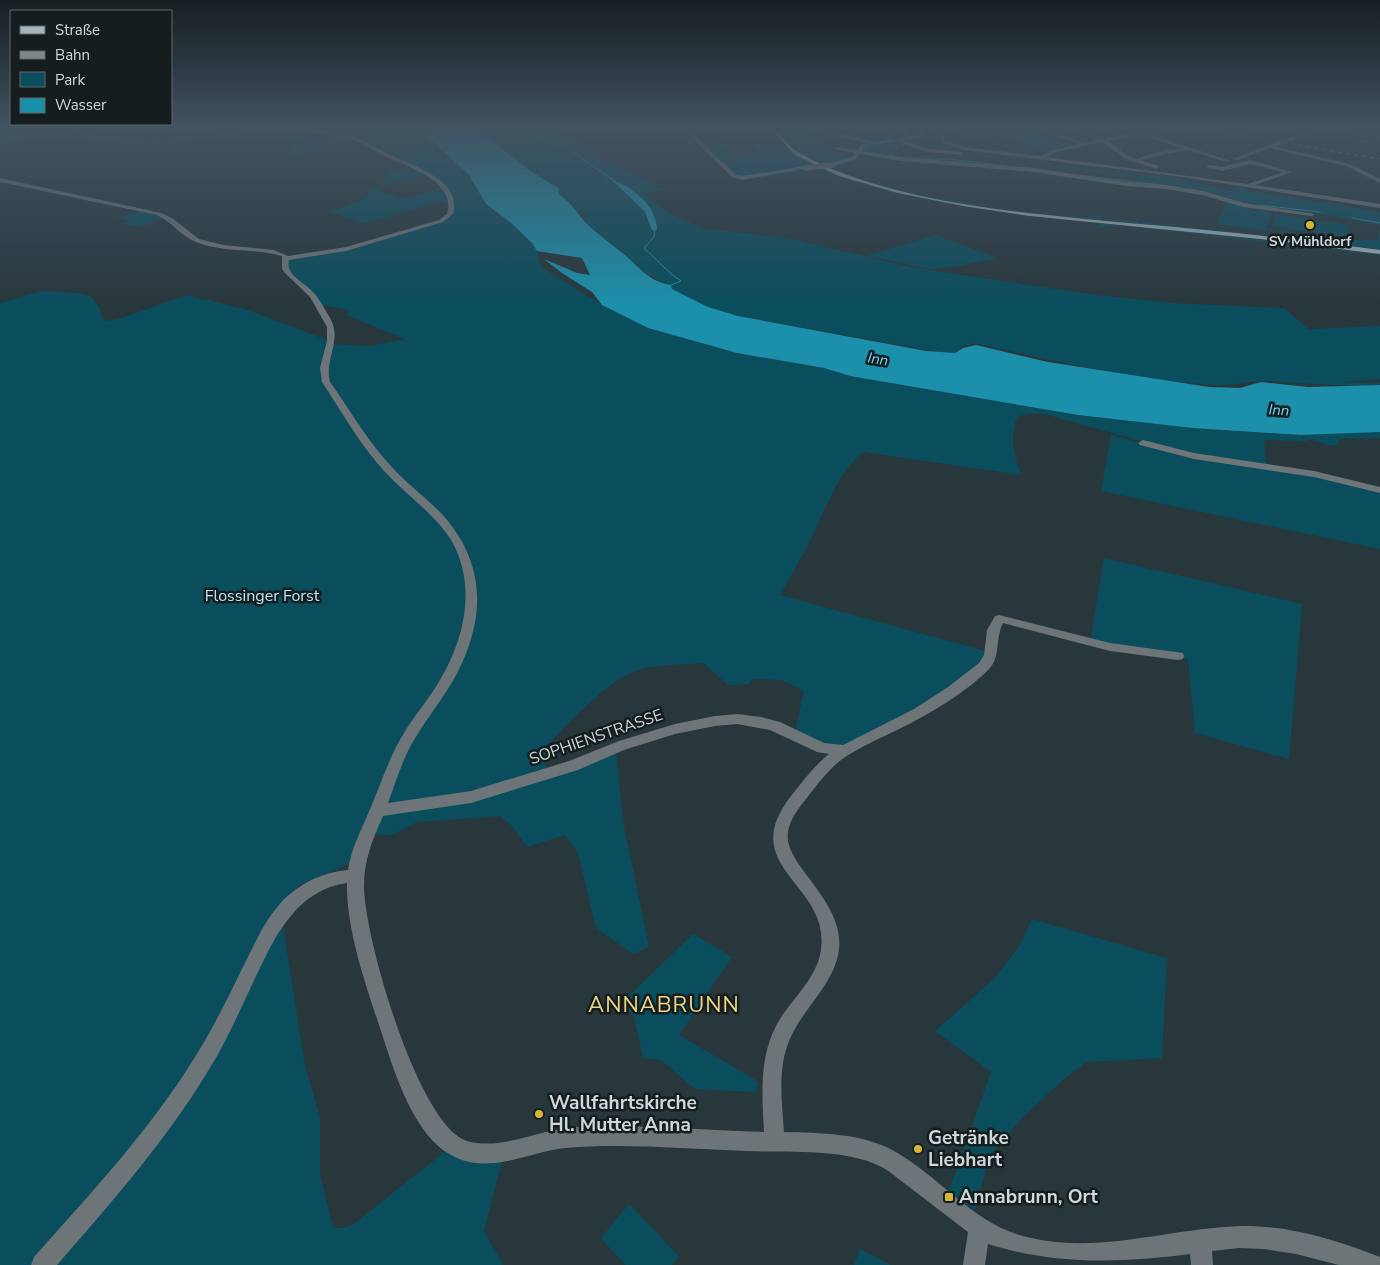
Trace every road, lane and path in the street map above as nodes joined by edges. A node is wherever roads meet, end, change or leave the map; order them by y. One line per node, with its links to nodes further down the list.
1 (33, 187): 9 (street)
2 (442, 187): 9 (street)
3 (882, 187): 8 (main road)
4 (1170, 187): 7 (street)
5 (1262, 187): 6 (street)
6 (1380, 206)
7 (1312, 214)
8 (1380, 252)
9 (286, 258): 14 (street)
10 (1143, 442): 11 (street)
11 (1380, 490)
12 (1178, 656): 13 (street, SOPHIENSTRASSE)
13 (825, 756): 14 (street, SOPHIENSTRASSE); 16 (street)
14 (378, 810): 15 (street)
15 (355, 876): 16 (street); 19 (street)
16 (774, 1141): 17 (street)
17 (980, 1227): 18 (street); 20 (street)
18 (1200, 1241): 21 (street); 22 (street)
19 (42, 1265)
20 (974, 1265)
21 (1202, 1265)
22 (1372, 1265)

